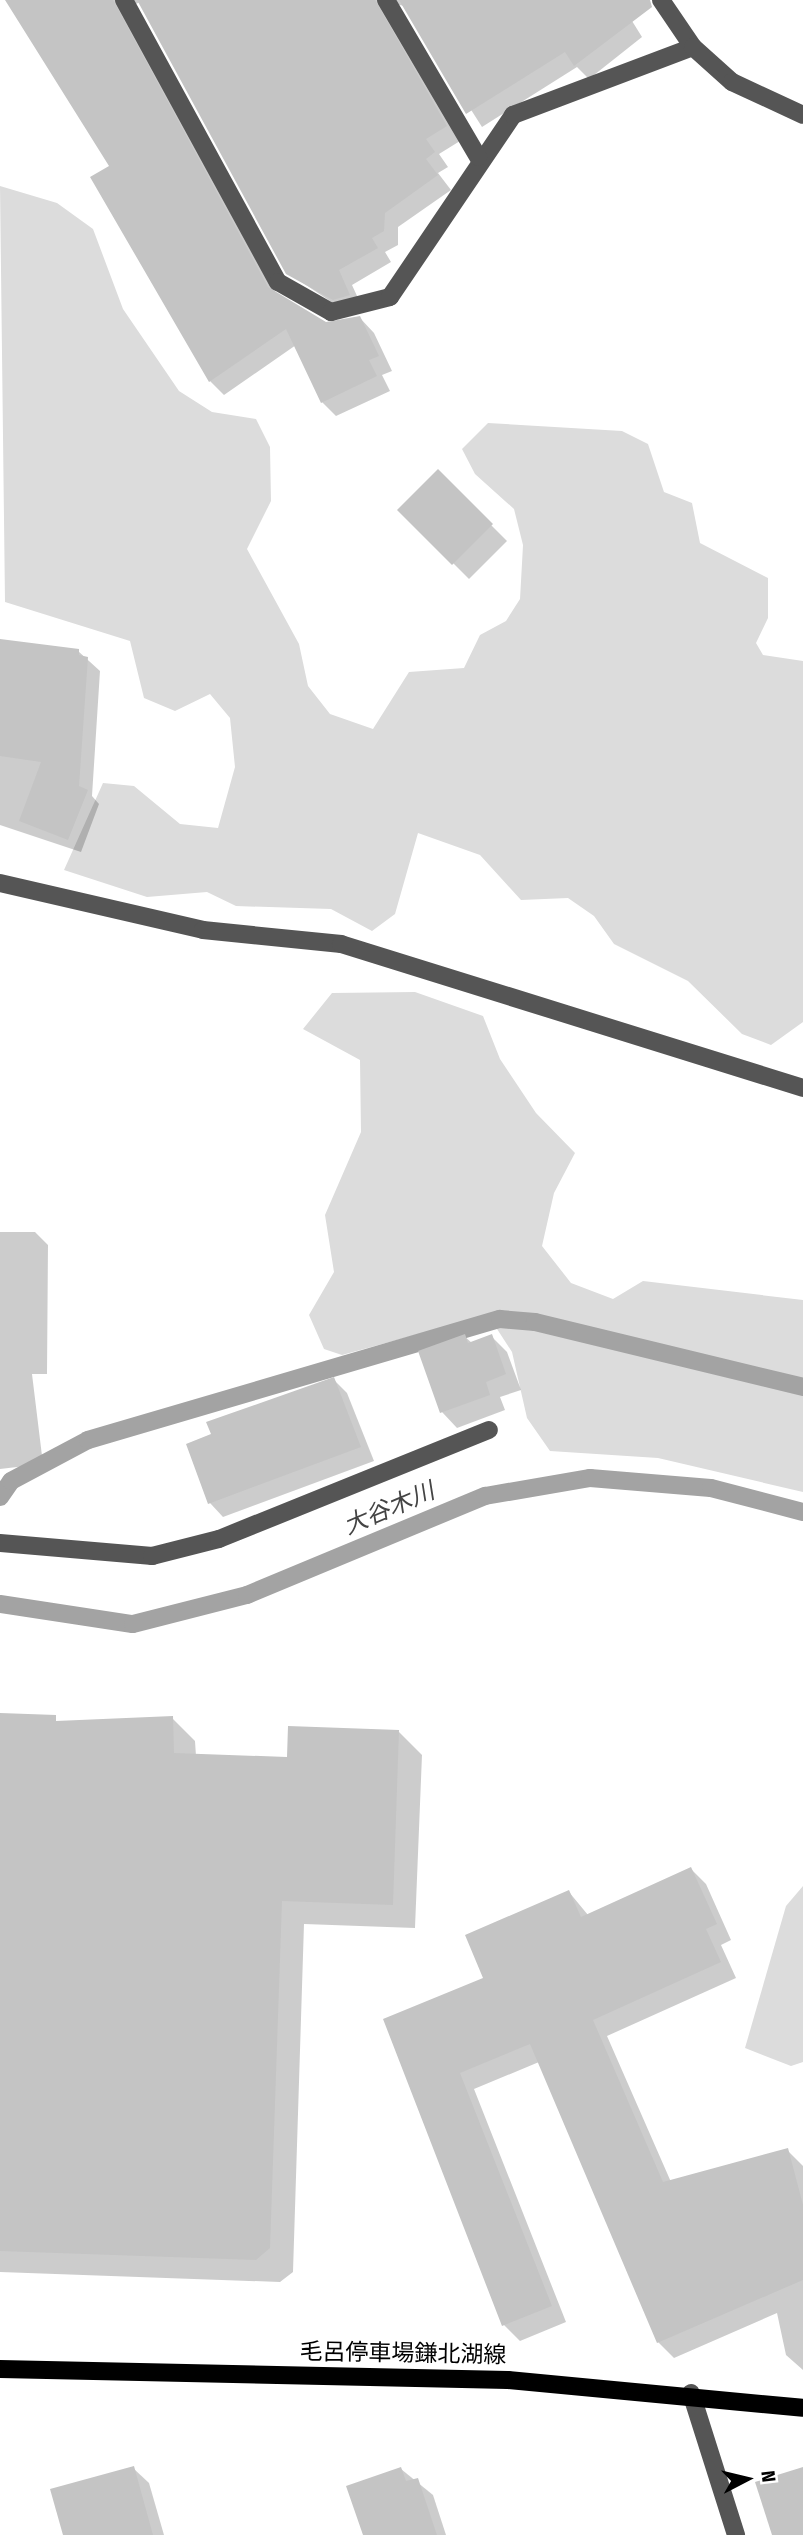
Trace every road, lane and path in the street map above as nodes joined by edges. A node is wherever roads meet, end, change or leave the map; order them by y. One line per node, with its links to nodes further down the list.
1 (124, 0): 6 (street)
2 (386, 0): 6 (street)
3 (661, 0): 4 (street)
4 (694, 47): 5 (street); 6 (street)
5 (803, 115)
6 (478, 157)
7 (0, 883): 8 (street)
8 (803, 1087)
9 (489, 1430): 10 (street)
10 (0, 1543)
11 (0, 2369): 12 (main road, 毛呂停車場鎌北湖線)
12 (691, 2393): 13 (main road, 毛呂停車場鎌北湖線); 14 (street)
13 (803, 2408)
14 (736, 2535)

